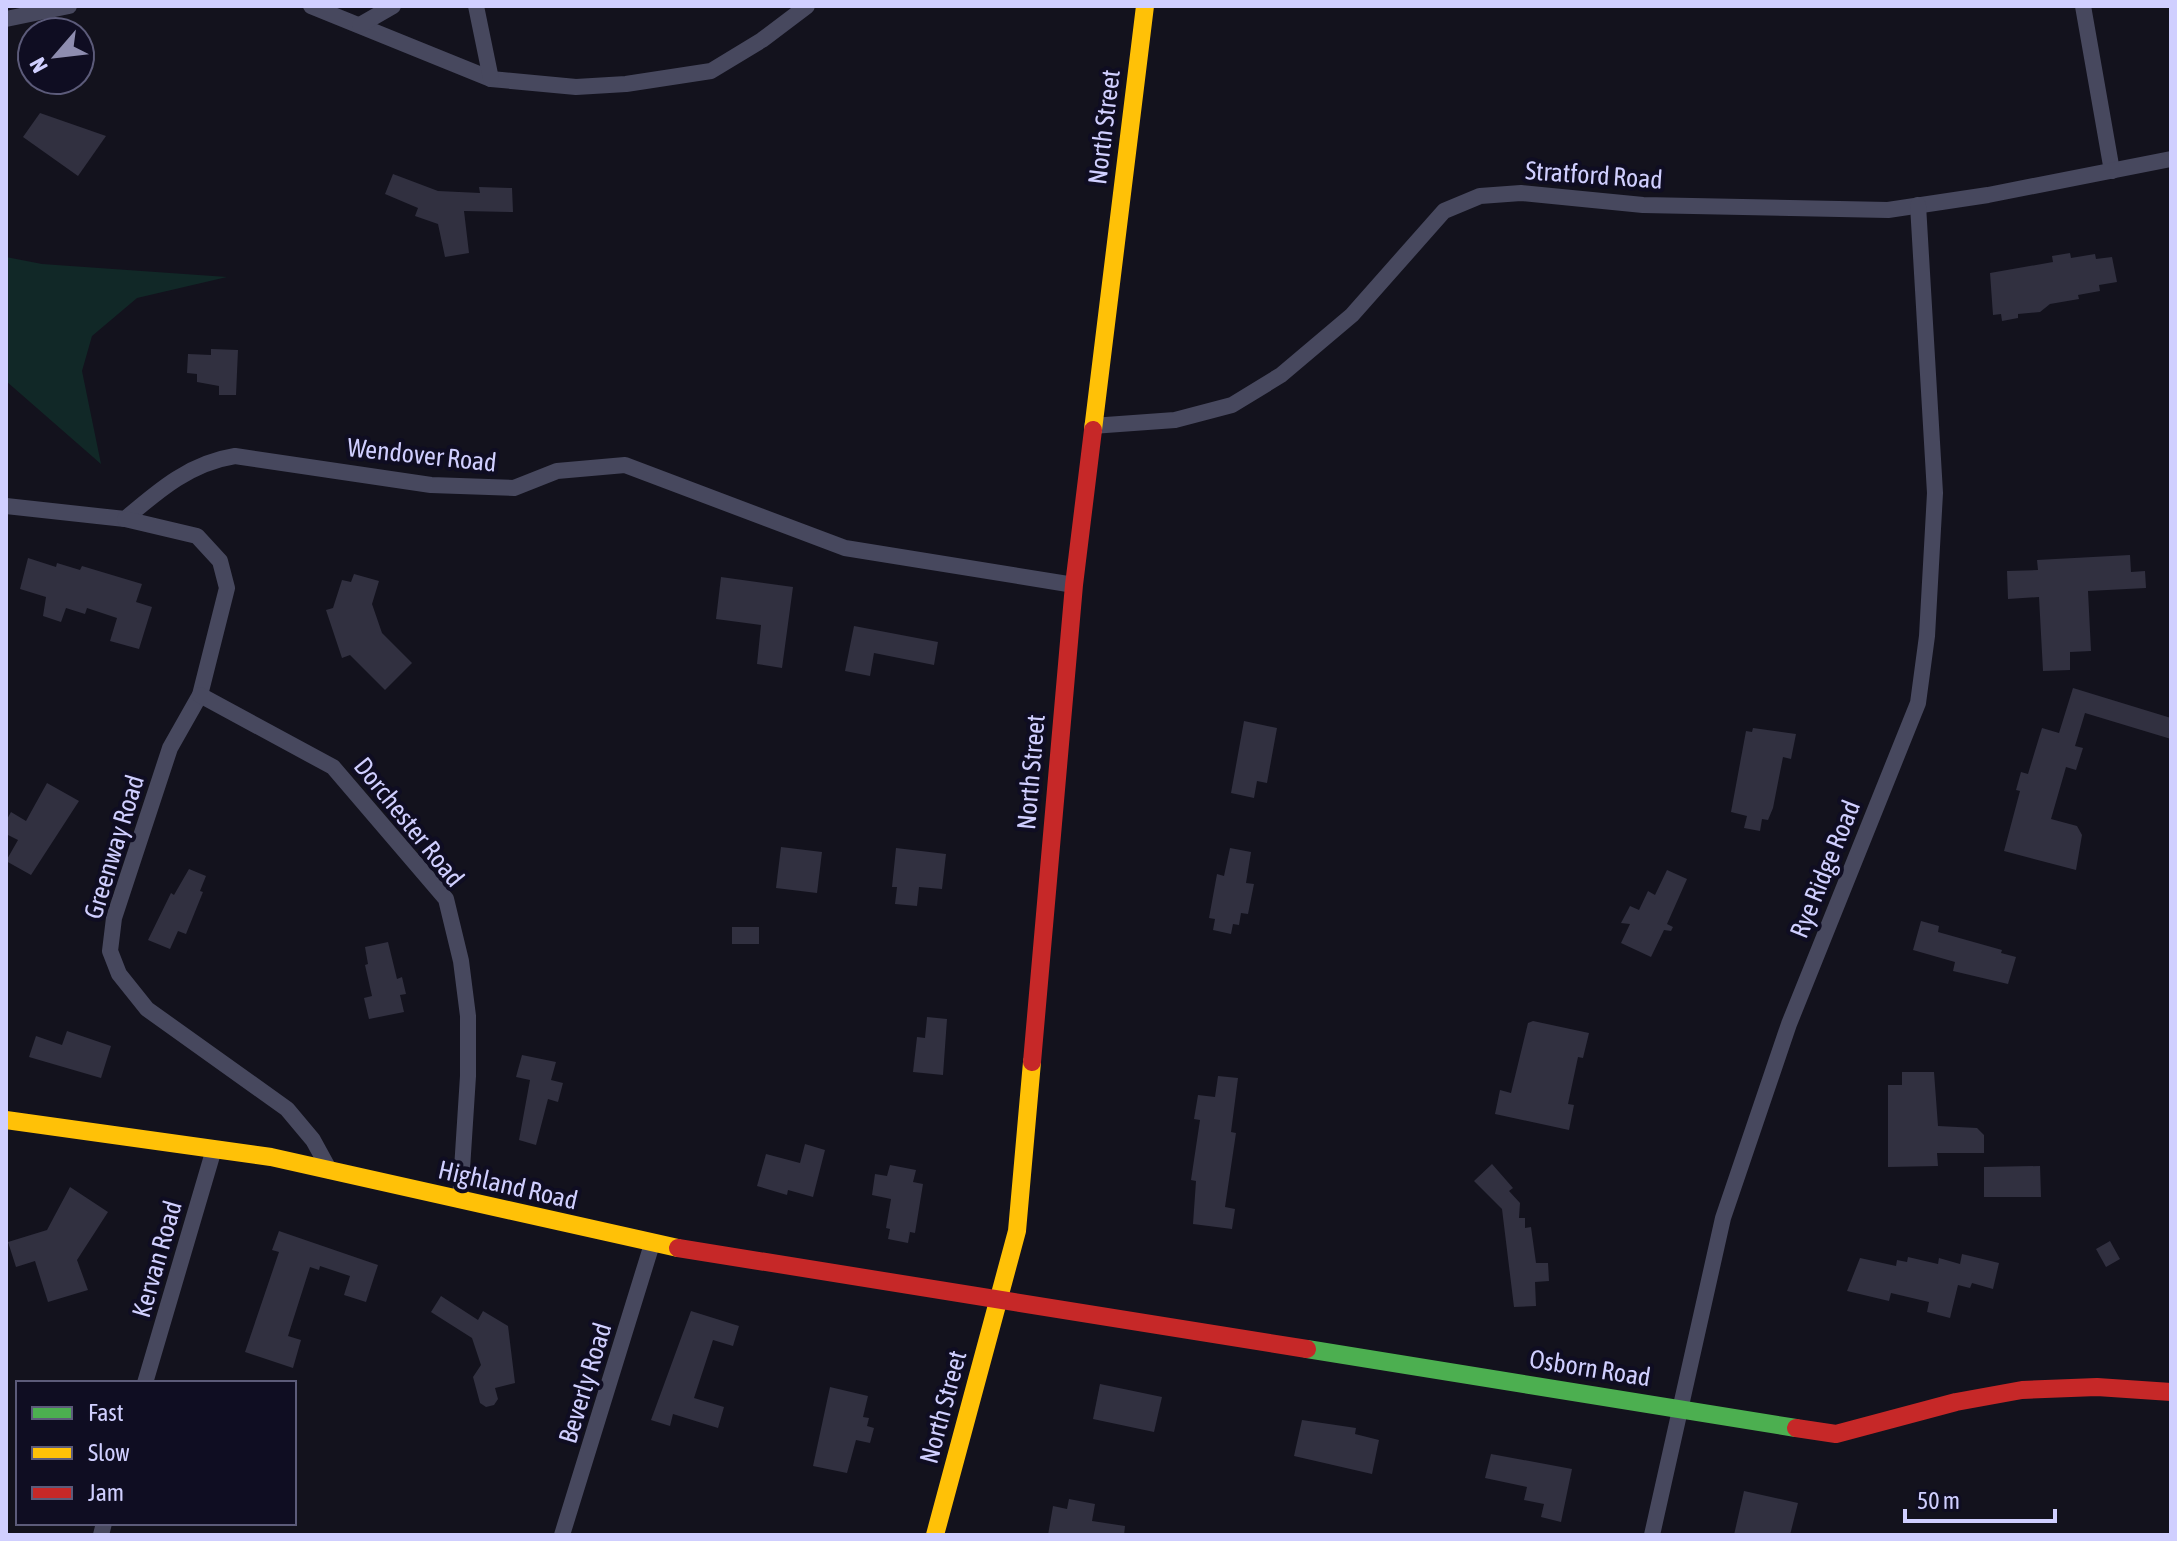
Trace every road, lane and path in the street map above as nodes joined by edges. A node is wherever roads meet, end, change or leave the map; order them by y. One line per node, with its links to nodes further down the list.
1 (69, 6): 8 (street)
2 (311, 6): 9 (street)
3 (393, 6): 9 (street)
4 (476, 6): 10 (street)
5 (807, 6): 10 (street)
6 (1145, 6): 14 (street, North Street)
7 (2083, 6): 12 (street)
8 (6, 19)
9 (360, 25): 10 (street)
10 (491, 79)
11 (2171, 159): 12 (street, Stratford Road)
12 (2112, 171): 13 (street, Stratford Road)
13 (1918, 205): 14 (street, Stratford Road); 27 (street, Rye Ridge Road)
14 (1092, 426): 17 (street, North Street)
15 (6, 506): 16 (street)
16 (125, 519): 17 (street, Wendover Road); 18 (street, Greenway Road)
17 (1074, 585): 24 (street, North Street)
18 (200, 695): 21 (street, Greenway Road); 22 (street, Dorchester Road)
19 (6, 1120): 20 (street, Highland Road)
20 (214, 1149): 21 (street, Highland Road); 25 (street, Kervan Road)
21 (330, 1171): 22 (street, Highland Road)
22 (460, 1200): 23 (street, Highland Road)
23 (652, 1244): 24 (street, Highland Road); 28 (street, Beverly Road)
24 (999, 1298): 27 (street, Osborn Road); 29 (street, North Street)
25 (146, 1381)
26 (2171, 1392): 27 (street, Osborn Road)
27 (1678, 1409): 30 (street, Rye Ridge Road)
28 (562, 1535)
29 (935, 1535)
30 (1652, 1535)

